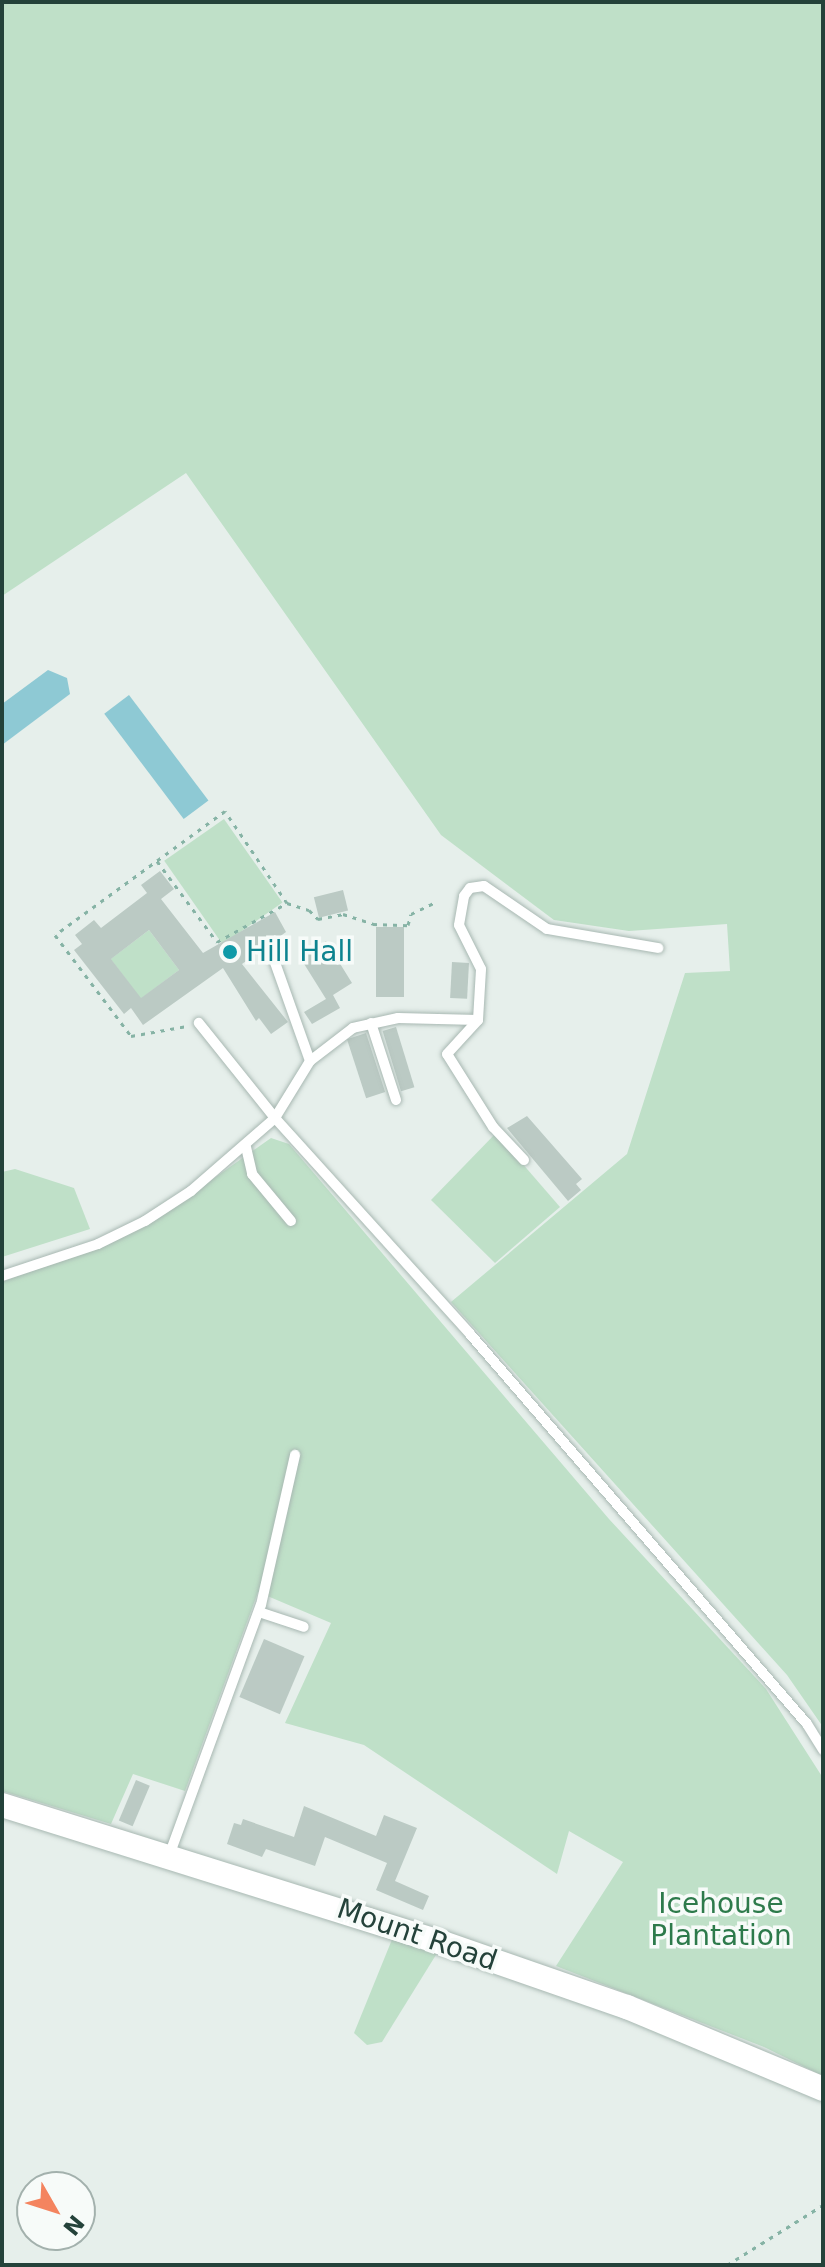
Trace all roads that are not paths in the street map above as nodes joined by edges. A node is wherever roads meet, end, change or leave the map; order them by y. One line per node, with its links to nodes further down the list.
1 (658, 948): 3 (lane)
2 (273, 957): 6 (lane)
3 (478, 1020): 5 (lane); 10 (lane)
4 (199, 1023): 8 (lane)
5 (371, 1023): 6 (lane); 7 (lane)
6 (310, 1061): 8 (lane)
7 (396, 1100)
8 (275, 1118): 9 (lane); 16 (lane)
9 (246, 1147): 11 (lane); 12 (lane)
10 (524, 1160)
11 (291, 1221)
12 (2, 1276)
13 (295, 1455): 14 (lane)
14 (259, 1612): 15 (lane); 18 (lane)
15 (304, 1627)
16 (823, 1750)
17 (2, 1805): 18 (street, Mount Road)
18 (170, 1853): 19 (street, Mount Road)
19 (823, 2089)

